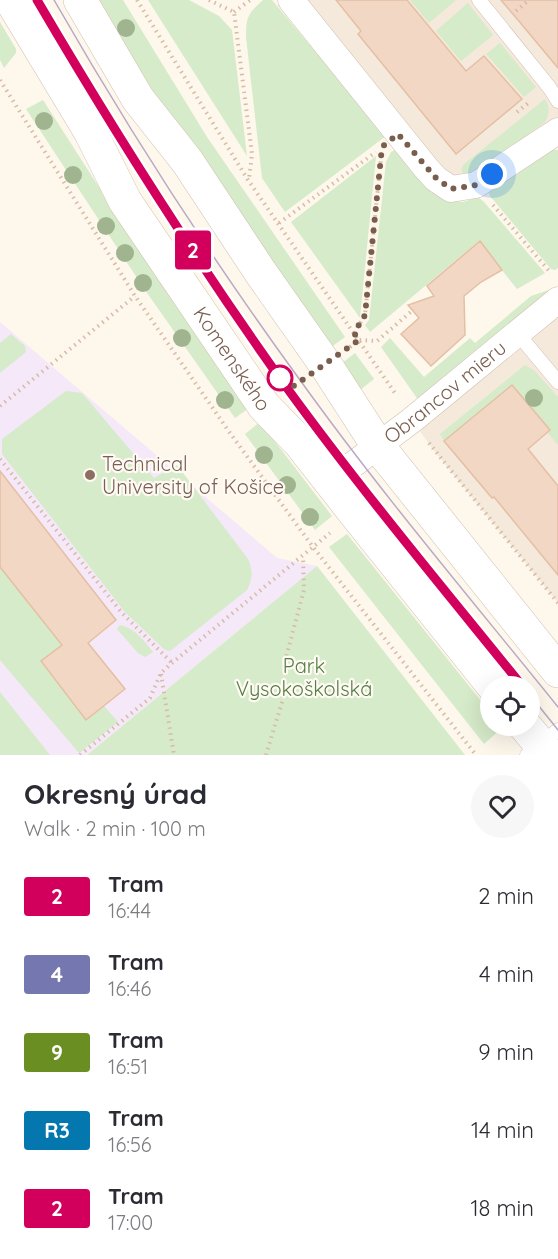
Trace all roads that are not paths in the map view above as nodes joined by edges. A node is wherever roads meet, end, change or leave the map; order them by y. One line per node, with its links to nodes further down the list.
1 (10, 0): 11 (street, Komenského)
2 (80, 0): 10 (street)
3 (291, 0): 6 (street)
4 (479, 0): 5 (lane)
5 (558, 101)
6 (558, 131)
7 (558, 300): 8 (street, Obrancov mieru)
8 (518, 334): 9 (lane); 10 (street, Obrancov mieru)
9 (558, 382)
10 (378, 446): 11 (street, Obrancov mieru); 12 (street)
11 (330, 482): 13 (street, Komenského)
12 (558, 671)
13 (485, 676)

